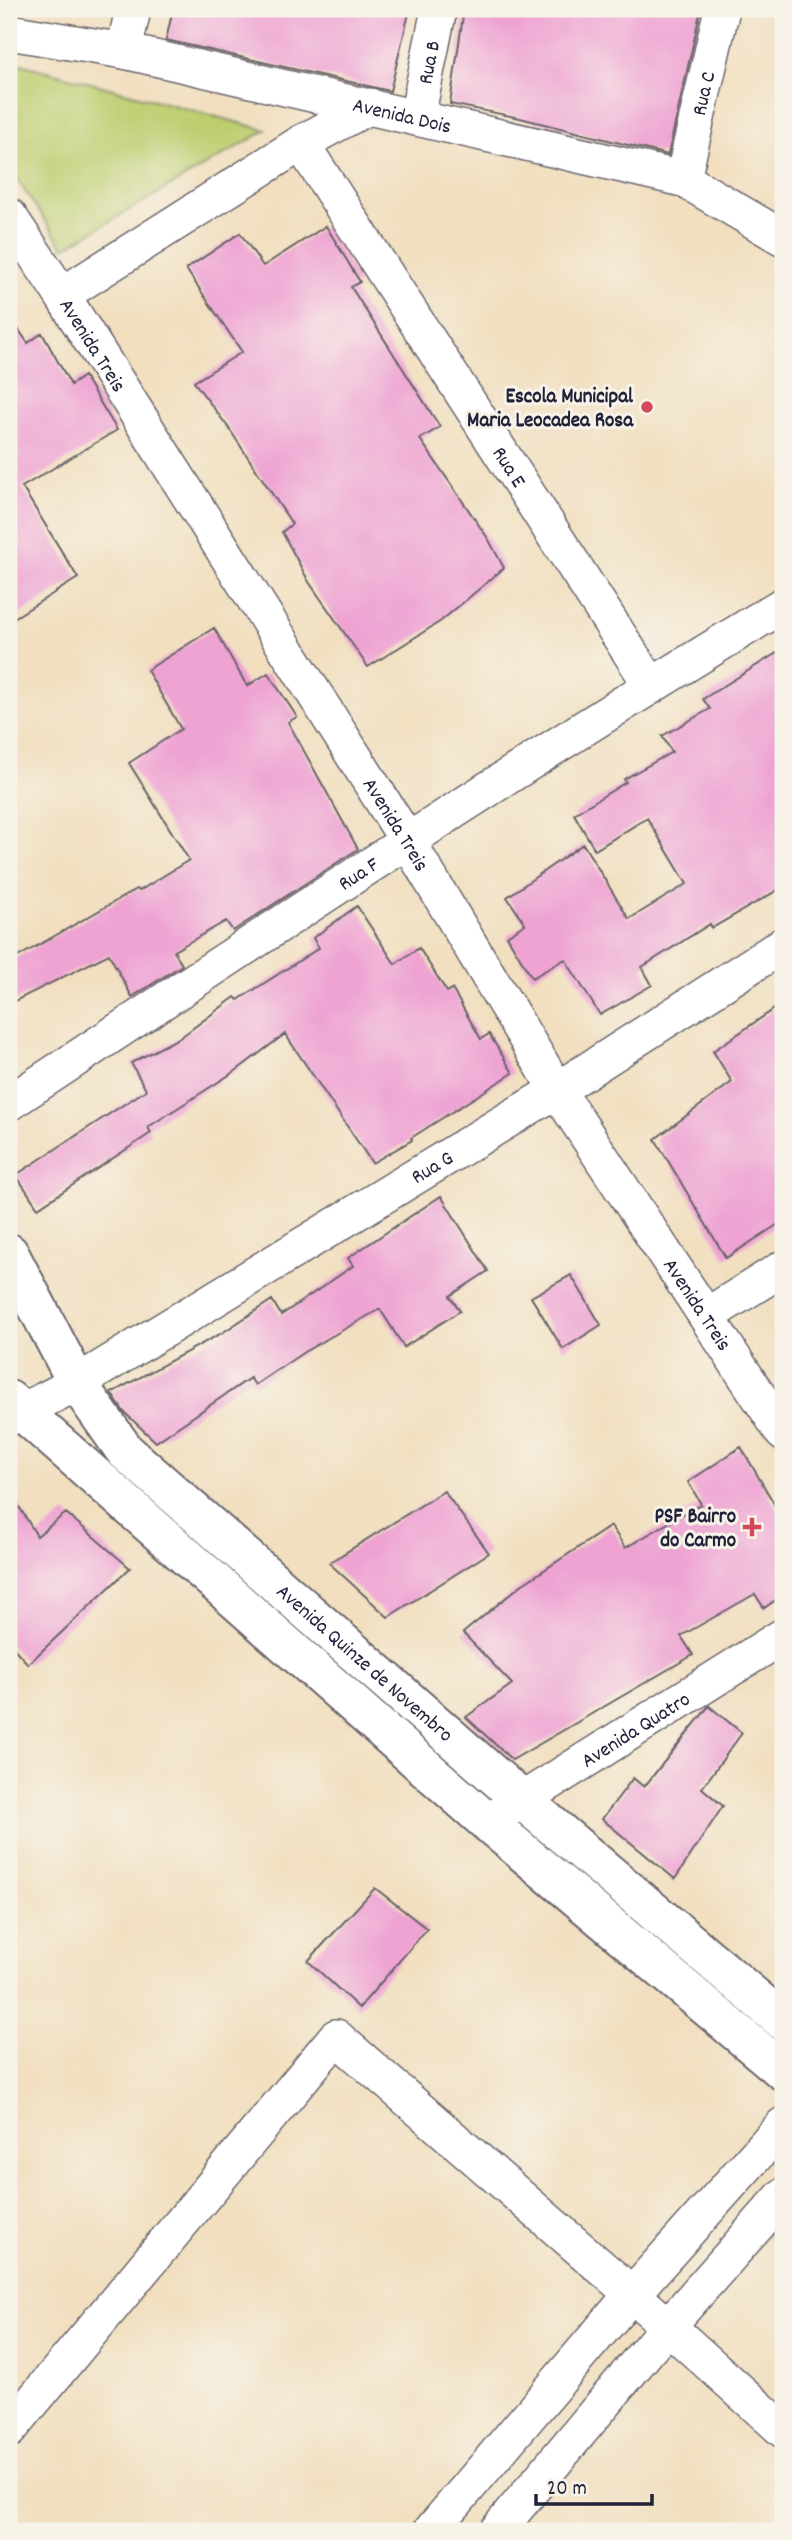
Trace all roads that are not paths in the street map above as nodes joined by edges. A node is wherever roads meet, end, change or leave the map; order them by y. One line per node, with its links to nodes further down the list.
1 (133, 9): 5 (street)
2 (439, 9): 7 (street, Rua B)
3 (722, 9): 9 (street, Rua C)
4 (9, 32): 5 (street, Avenida Dois)
5 (124, 51): 6 (street, Avenida Dois)
6 (370, 106): 7 (street, Avenida Dois); 8 (street)
7 (416, 117): 9 (street, Avenida Dois)
8 (302, 143): 12 (street); 14 (street, Rua E)
9 (683, 179): 11 (street, Avenida Dois)
10 (9, 216): 12 (street, Avenida Treis)
11 (783, 238)
12 (62, 295): 15 (street, Avenida Treis)
13 (783, 605): 14 (street, Rua F)
14 (651, 685): 15 (street, Rua F)
15 (407, 840): 17 (street, Avenida Treis); 18 (street, Rua F)
16 (783, 945): 17 (street, Rua G)
17 (557, 1090): 21 (street, Avenida Treis); 22 (street, Rua G)
18 (9, 1103)
19 (9, 1254): 22 (main road, Avenida Quinze de Novembro)
20 (783, 1269): 21 (street)
21 (706, 1316): 24 (street, Avenida Treis)
22 (77, 1383): 23 (street, Rua G); 26 (main road, Avenida Quinze de Novembro)
23 (12, 1410): 27 (main road, Avenida Quinze de Novembro)
24 (783, 1433)
25 (783, 1636): 26 (street, Avenida Quatro)
26 (523, 1800): 27 (street, Avenida Quatro); 28 (main road, Avenida Quinze de Novembro)
27 (487, 1822): 29 (main road, Avenida Quinze de Novembro)
28 (783, 2021)
29 (783, 2071)
30 (783, 2125): 32 (street)
31 (783, 2196): 33 (street)
32 (632, 2294): 33 (street); 34 (street); 36 (street)
33 (668, 2326): 35 (street); 37 (street)
34 (9, 2430)
35 (783, 2430)
36 (431, 2531)
37 (497, 2531)

